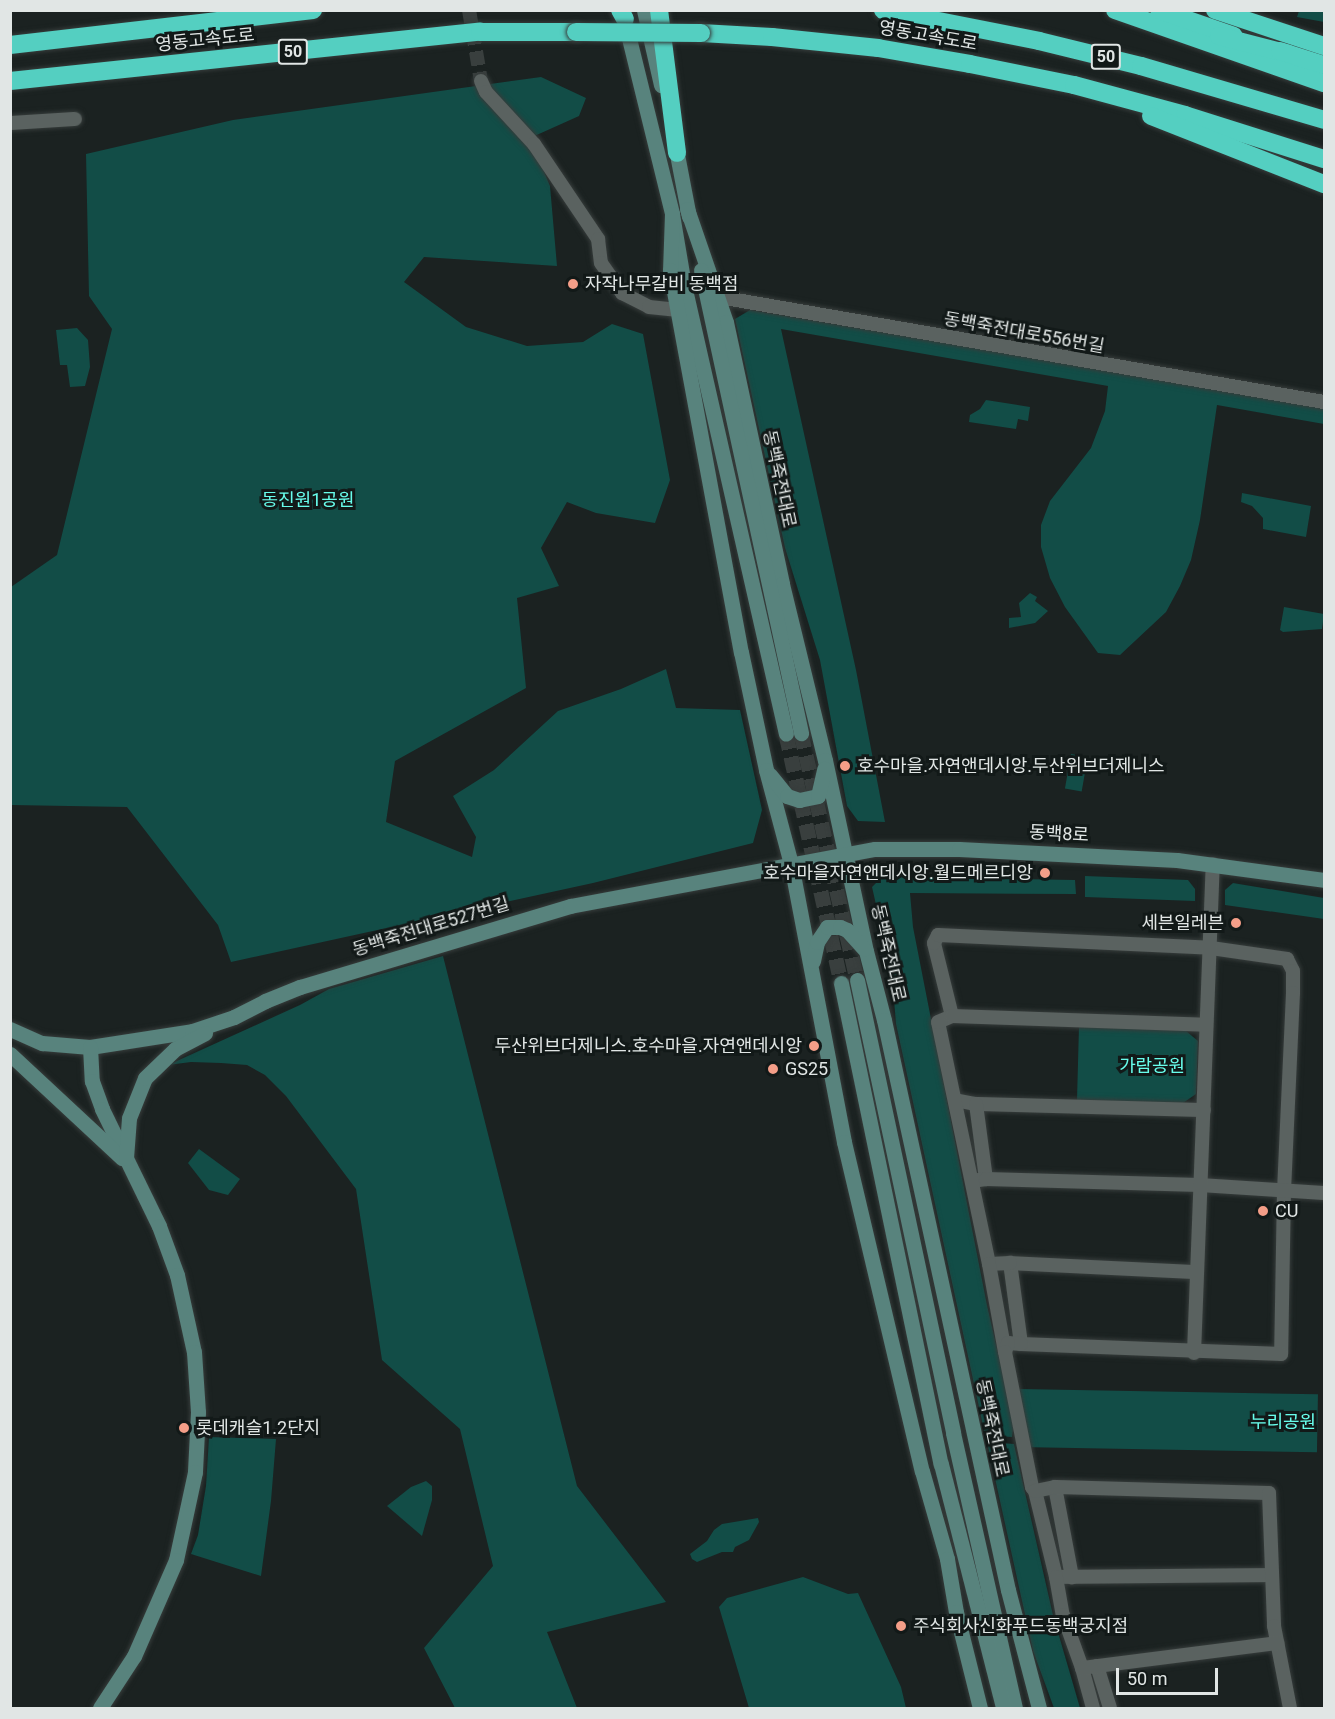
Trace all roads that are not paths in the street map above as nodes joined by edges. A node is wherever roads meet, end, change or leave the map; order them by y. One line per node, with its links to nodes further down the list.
1 (313, 10): 9 (highway, 영동고속도로 / 50)
2 (644, 10): 20 (main road, 동백죽전대로)
3 (659, 10): 20 (highway)
4 (883, 10): 18 (highway, 영동고속도로 / 50)
5 (1116, 10): 11 (highway); 15 (highway)
6 (1159, 10): 11 (highway)
7 (1215, 10): 10 (highway)
8 (622, 13): 24 (main road, 동백죽전대로)
9 (10, 45)
10 (1324, 45)
11 (1289, 54): 12 (highway)
12 (1324, 65)
13 (10, 81): 16 (highway, 영동고속도로 / 50, bridge)
14 (481, 81): 26 (street)
15 (1324, 83)
16 (1074, 85): 21 (highway, 영동고속도로 / 50); 22 (highway)
17 (75, 120): 19 (street)
18 (1324, 120)
19 (10, 123)
20 (677, 153): 23 (main road, 동백죽전대로)
21 (1324, 159)
22 (1324, 184)
23 (687, 209): 24 (main road, 동백죽전대로); 25 (main road, 동백죽전대로)
24 (672, 214): 26 (main road, 동백죽전대로)
25 (719, 297): 27 (street, 동백죽전대로556번길); 28 (main road, 동백죽전대로)
26 (676, 310): 29 (main road, 동백죽전대로)
27 (1324, 402)
28 (825, 760): 29 (main road); 30 (main road, 동백죽전대로)
29 (766, 770): 31 (main road, 동백죽전대로)
30 (846, 853): 31 (main road, 동백8로); 32 (main road, 동백8로); 35 (main road, 동백죽전대로)
31 (791, 864): 36 (main road, 동백죽전대로); 40 (main road, 동백죽전대로527번길)
32 (1213, 864): 33 (main road, 동백8로); 34 (street)
33 (1324, 880)
34 (1210, 948): 39 (street); 41 (street); 51 (street)
35 (866, 951): 36 (main road); 73 (main road, 동백죽전대로)
36 (811, 969): 62 (main road, 동백죽전대로)
37 (857, 980): 72 (main road, 동백죽전대로)
38 (841, 983): 59 (main road)
39 (952, 1016): 41 (street); 45 (street)
40 (234, 1017): 43 (main road, 동백죽전대로527번길); 48 (main road)
41 (1206, 1025): 47 (street)
42 (10, 1029): 43 (main road, 동백죽전대로527번길)
43 (90, 1047): 48 (main road)
44 (10, 1054): 48 (main road)
45 (955, 1100): 46 (street); 49 (street)
46 (976, 1104): 47 (street); 49 (street)
47 (1204, 1110): 50 (street)
48 (126, 1162): 69 (main road)
49 (979, 1180): 50 (street); 54 (street)
50 (1200, 1185): 51 (street); 55 (street)
51 (1284, 1190): 52 (street); 58 (street)
52 (1324, 1192)
53 (1010, 1263): 54 (street); 55 (street); 56 (street)
54 (989, 1264): 57 (street)
55 (1197, 1272): 58 (street)
56 (1021, 1344): 57 (street); 58 (street)
57 (1005, 1352): 61 (street)
58 (1194, 1353)
59 (941, 1464): 62 (main road); 71 (main road)
60 (1055, 1487): 61 (street); 63 (street); 65 (street)
61 (1035, 1491): 64 (street)
62 (948, 1559): 70 (main road, 동백죽전대로)
63 (1271, 1575): 65 (street); 66 (street)
64 (1056, 1577): 65 (street); 68 (street)
65 (1072, 1577)
66 (1277, 1643): 67 (street); 76 (street)
67 (1097, 1666): 68 (street); 75 (street)
68 (1082, 1668): 74 (street)
69 (100, 1708)
70 (980, 1708)
71 (1003, 1708)
72 (1015, 1708)
73 (1039, 1708)
74 (1093, 1708)
75 (1110, 1708)
76 (1290, 1708)

